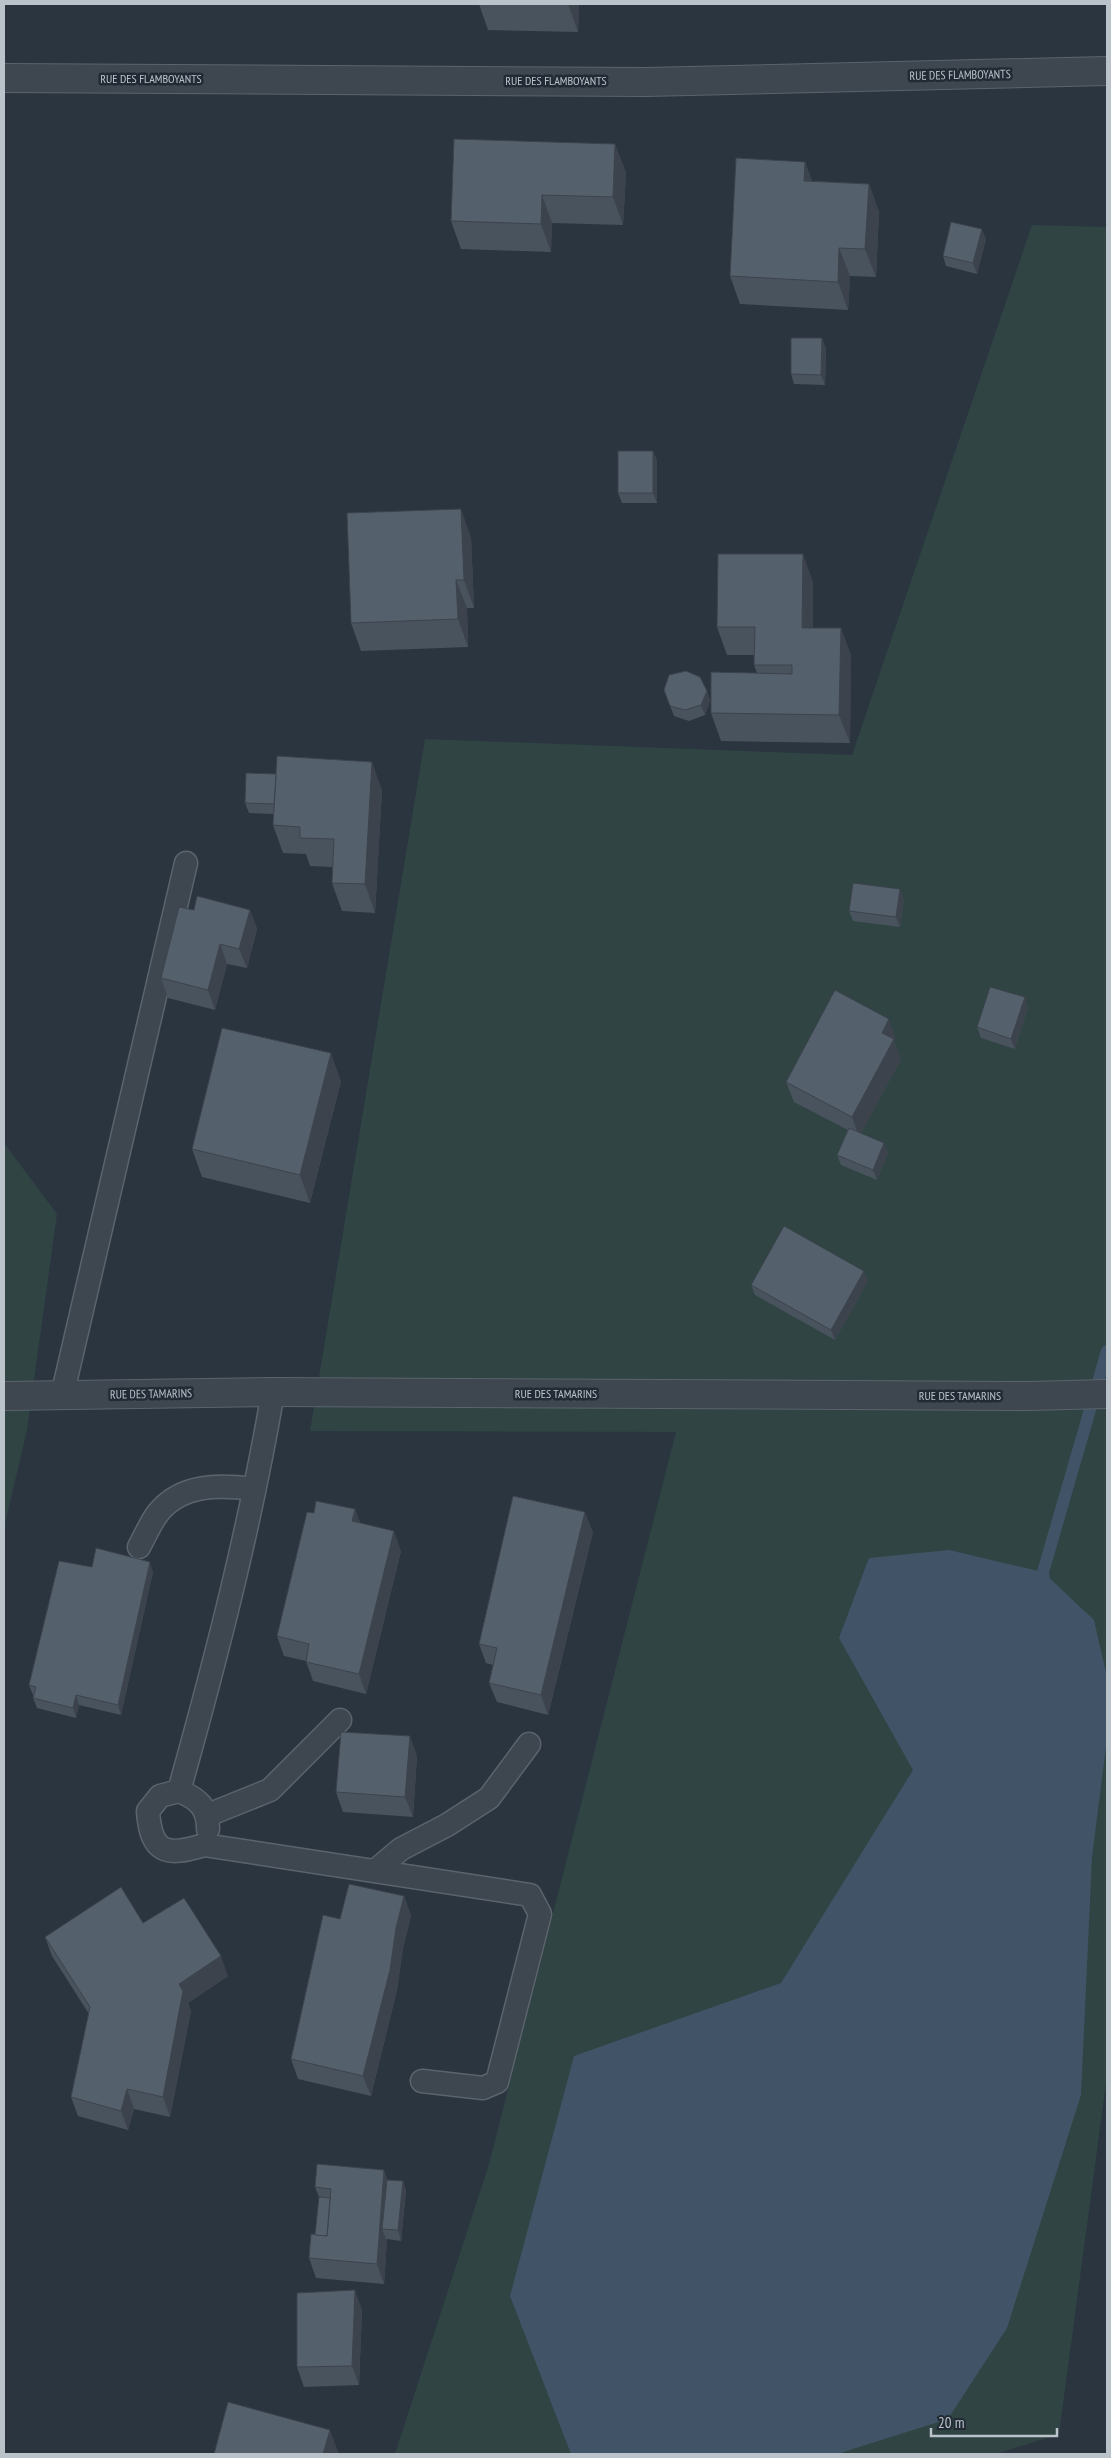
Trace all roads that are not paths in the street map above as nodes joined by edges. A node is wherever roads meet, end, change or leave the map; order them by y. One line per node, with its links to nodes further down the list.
1 (1107, 71): 2 (street, RUE DES FLAMBOYANTS)
2 (4, 78)
3 (186, 863): 7 (lane)
4 (272, 1392): 5 (street, RUE DES TAMARINS); 7 (street, RUE DES TAMARINS); 8 (lane)
5 (1107, 1394)
6 (4, 1396): 7 (street, RUE DES TAMARINS)
7 (62, 1396)
8 (254, 1489): 9 (lane); 12 (lane)
9 (140, 1547)
10 (340, 1720): 13 (lane)
11 (529, 1744): 15 (lane)
12 (179, 1791): 13 (lane); 14 (lane)
13 (208, 1815): 14 (lane)
14 (204, 1845): 15 (lane)
15 (376, 1871): 16 (lane)
16 (422, 2082)

